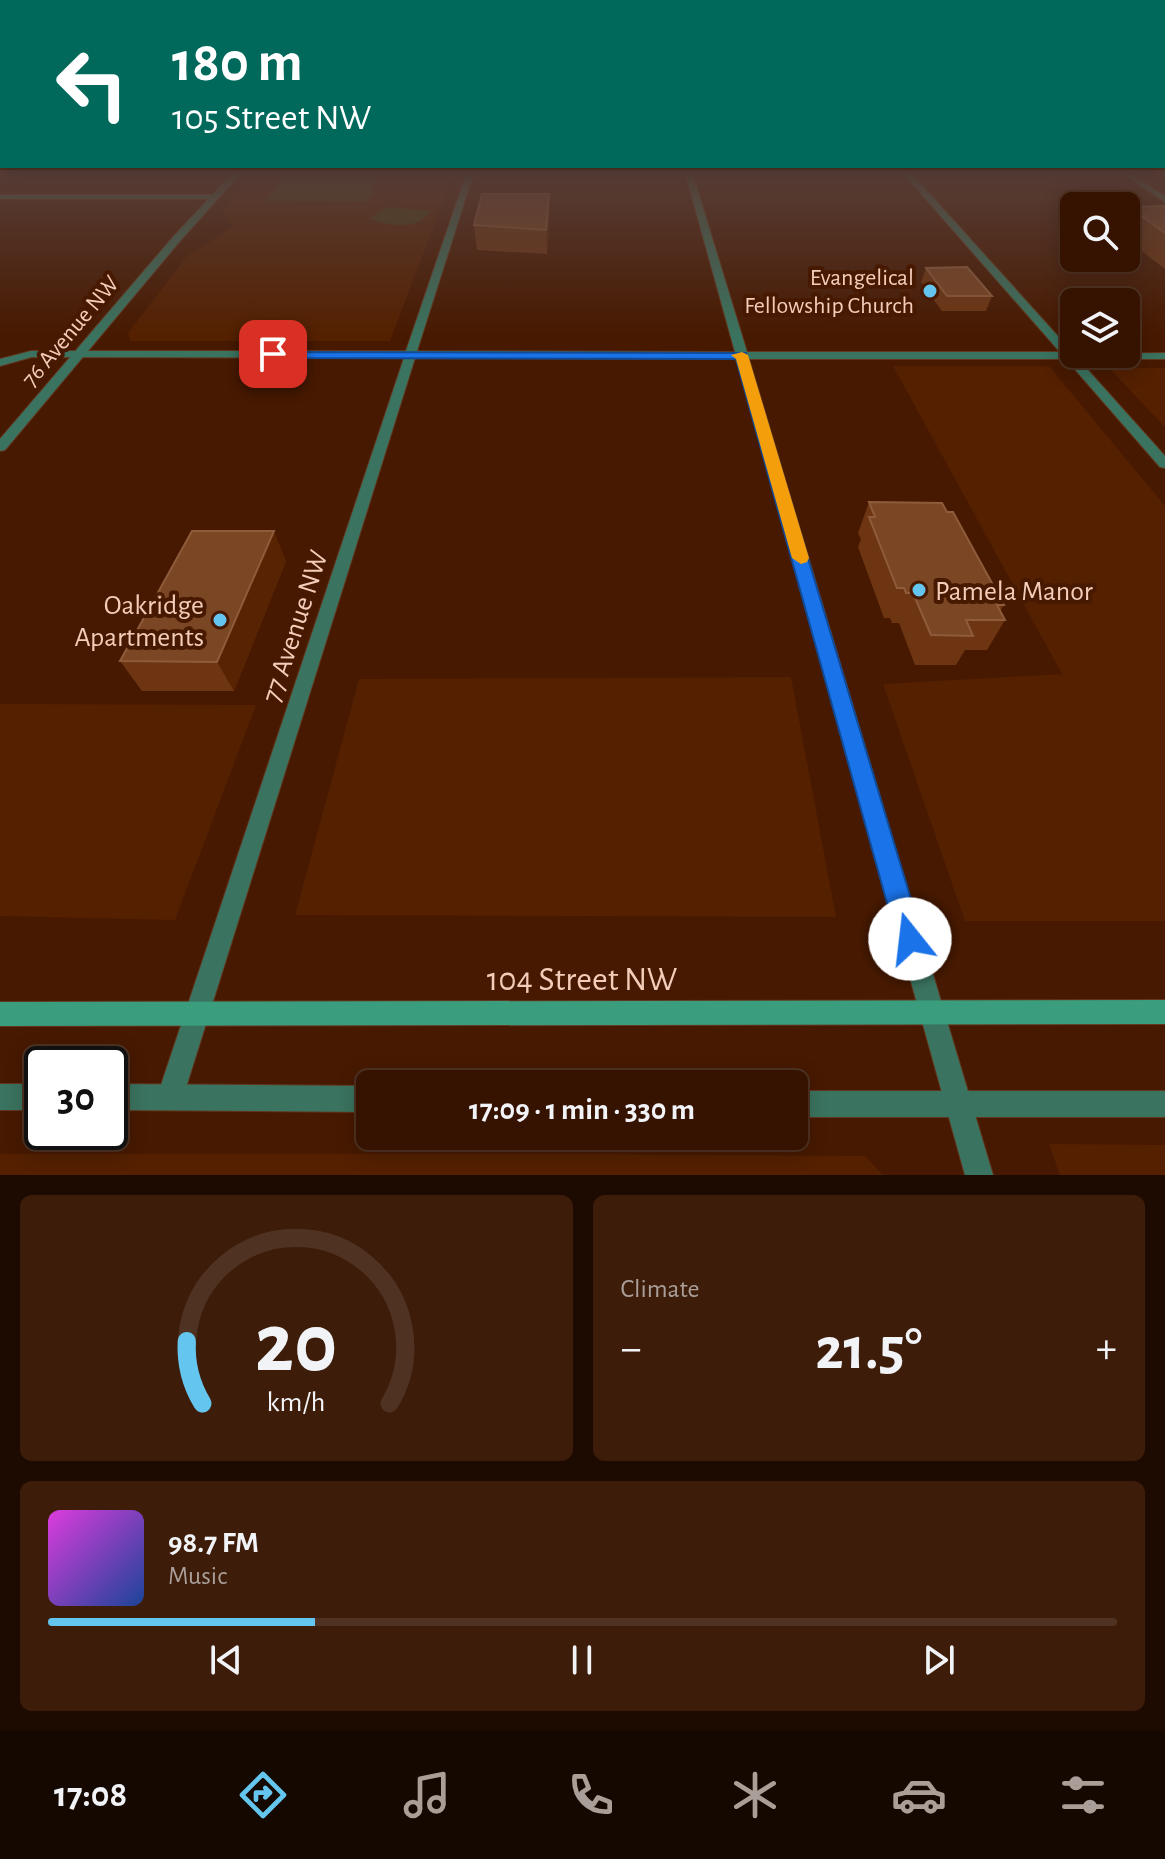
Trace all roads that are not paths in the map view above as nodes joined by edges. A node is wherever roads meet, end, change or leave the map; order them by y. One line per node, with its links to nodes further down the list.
1 (185, 227): 6 (street, 76 Avenue NW)
2 (452, 227): 7 (street, 77 Avenue NW)
3 (705, 227): 8 (street)
4 (955, 227): 5 (street)
5 (1060, 345)
6 (82, 355): 7 (street); 12 (street); 14 (street, 76 Avenue NW)
7 (411, 355): 8 (street); 19 (street, 77 Avenue NW)
8 (742, 355): 9 (street); 17 (street)
9 (1060, 356)
10 (1140, 356): 11 (street)
11 (1165, 356)
12 (0, 363)
13 (1081, 368): 15 (street)
14 (0, 447)
15 (1165, 464)
16 (1165, 1012): 17 (main road, 104 Street NW)
17 (931, 1013): 19 (main road, 104 Street NW); 27 (street)
18 (0, 1014): 19 (main road, 104 Street NW)
19 (197, 1015): 23 (street, 77 Avenue NW)
20 (0, 1097): 21 (street)
21 (24, 1097)
22 (128, 1097): 23 (street)
23 (170, 1097): 24 (street)
24 (356, 1099)
25 (808, 1104): 27 (street)
26 (1165, 1104): 27 (street)
27 (959, 1105): 28 (street)
28 (979, 1175)

